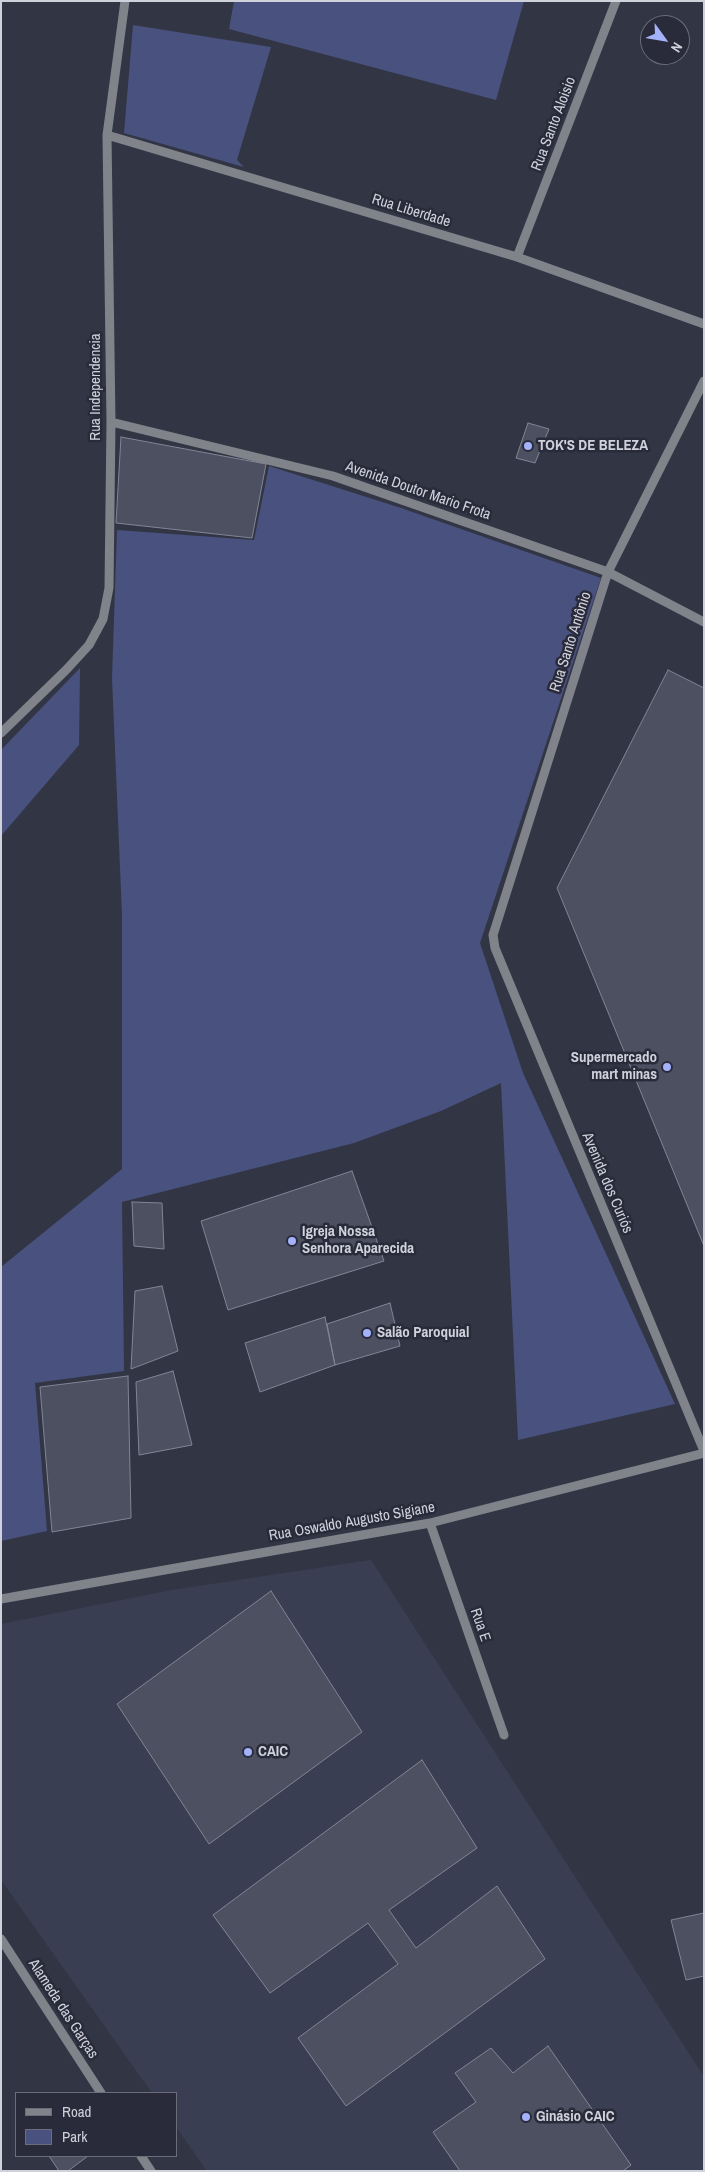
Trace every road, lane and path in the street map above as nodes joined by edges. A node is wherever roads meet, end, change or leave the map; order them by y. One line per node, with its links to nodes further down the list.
1 (125, 1): 3 (street, Rua Independencia)
2 (616, 1): 4 (street, Rua Santo Aloisio)
3 (107, 135): 4 (street, Rua Liberdade); 7 (street, Rua Independencia)
4 (517, 257): 5 (street, Rua Liberdade)
5 (704, 324)
6 (704, 381): 8 (street, Rua Santo Antônio)
7 (111, 422): 8 (street, Avenida Doutor Mario Frota); 10 (street, Rua Independencia)
8 (608, 572): 9 (street, Avenida Doutor Mario Frota); 11 (street, Rua Santo Antônio)
9 (704, 622)
10 (1, 732)
11 (495, 924): 12 (street, Avenida dos Curiós)
12 (704, 1452): 13 (street, Rua Oswaldo Augusto Sigiane)
13 (430, 1523): 14 (street, Rua Oswaldo Augusto Sigiane); 15 (street, Rua E)
14 (1, 1598)
15 (504, 1735)
16 (1, 1939): 17 (street, Alameda das Garças)
17 (100, 2092)
18 (142, 2157): 19 (street)
19 (151, 2171)

